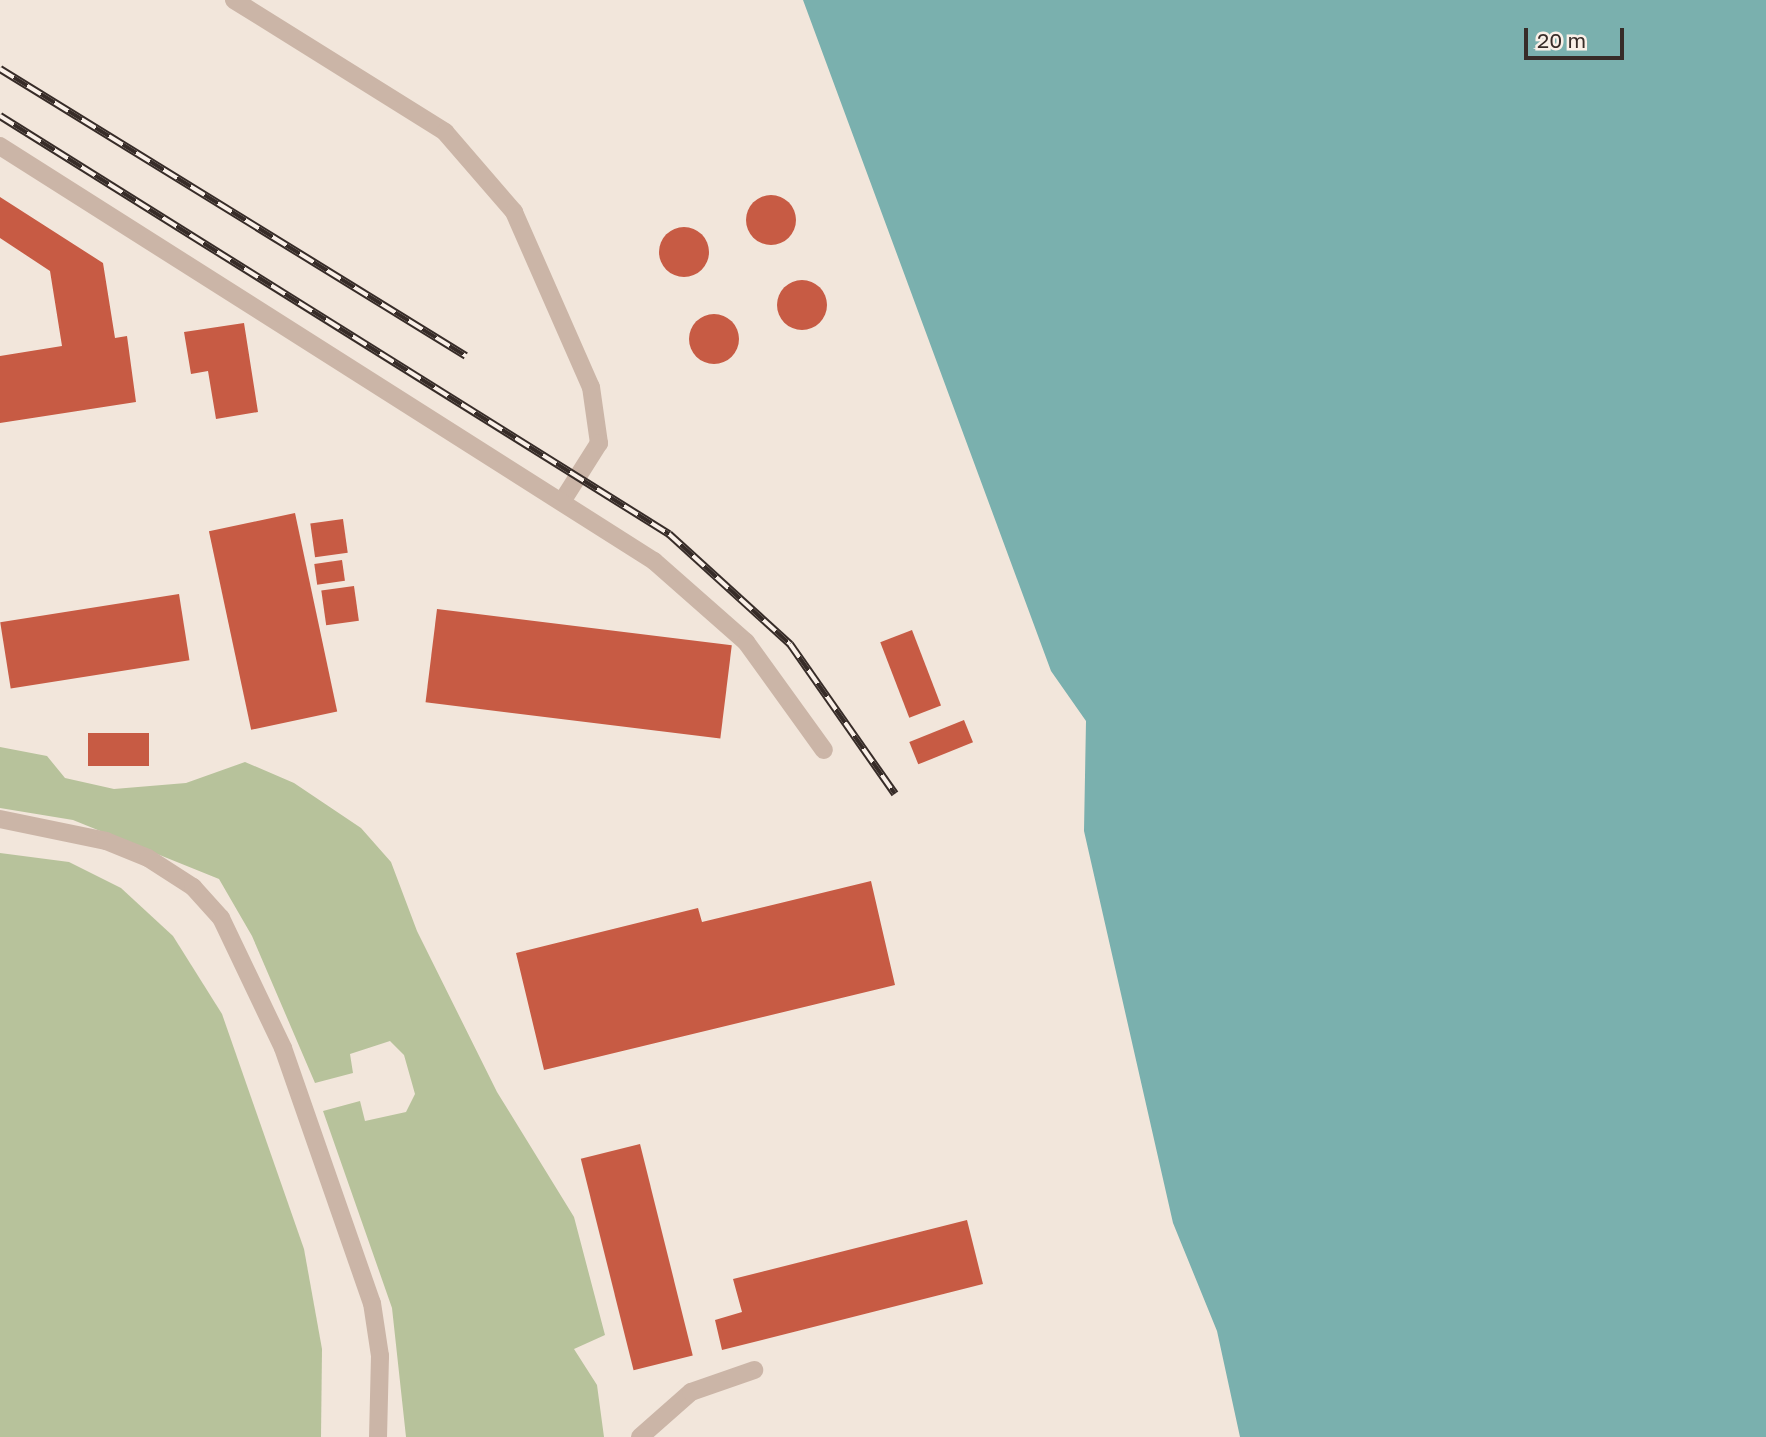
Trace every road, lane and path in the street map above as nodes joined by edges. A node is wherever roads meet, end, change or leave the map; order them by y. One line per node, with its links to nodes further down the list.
1 (234, 0): 3 (street)
2 (0, 146): 3 (street)
3 (564, 500): 4 (street)
4 (824, 750)
5 (0, 820): 7 (street)
6 (754, 1370): 8 (street)
7 (378, 1437)
8 (640, 1437)

